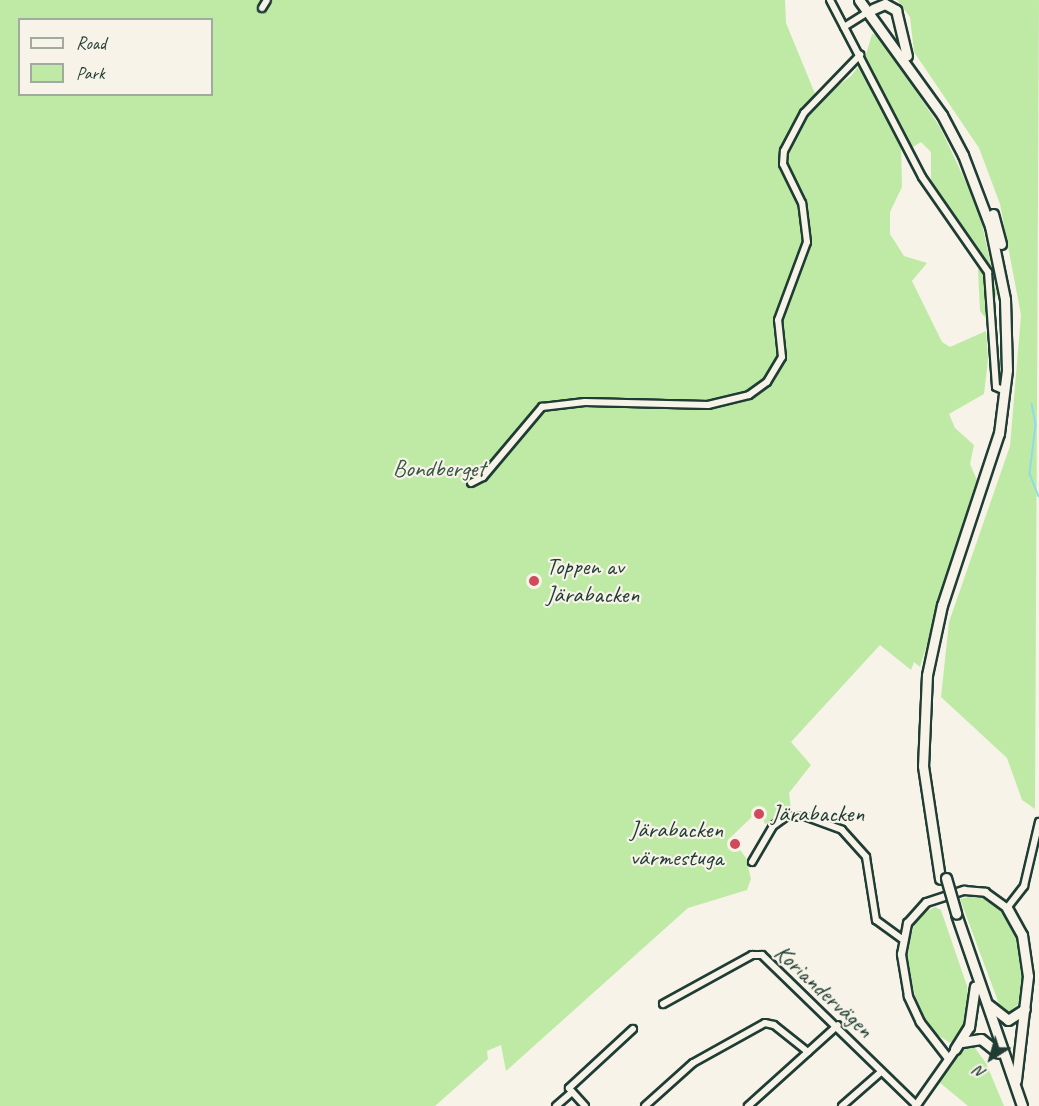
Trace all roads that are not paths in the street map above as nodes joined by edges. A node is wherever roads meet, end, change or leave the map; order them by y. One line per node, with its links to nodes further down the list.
1 (267, 0): 5 (street)
2 (830, 0): 7 (street)
3 (859, 0): 6 (highway)
4 (867, 0): 6 (highway)
5 (262, 8)
6 (870, 10): 7 (street); 9 (highway); 9 (highway); 10 (highway)
7 (844, 27): 8 (street)
8 (860, 55): 10 (street); 11 (street)
9 (907, 56): 14 (highway)
10 (1005, 391): 14 (highway)
11 (471, 483)
12 (1039, 822): 15 (street)
13 (752, 861): 17 (street)
14 (943, 878): 16 (highway, bridge)
15 (1007, 908): 17 (street); 21 (highway)
16 (953, 914): 18 (highway); 19 (highway)
17 (902, 939): 27 (street)
18 (975, 986): 24 (highway); 26 (highway)
19 (987, 1002): 21 (highway); 29 (highway)
20 (663, 1004): 22 (street, Koriandervägen)
21 (1026, 1007): 29 (highway)
22 (838, 1025): 25 (street); 28 (street, Koriandervägen)
23 (633, 1029): 30 (street)
24 (959, 1045): 26 (highway); 27 (street)
25 (808, 1052): 34 (street); 35 (street)
26 (998, 1053): 37 (highway)
27 (948, 1058): 31 (street)
28 (881, 1072): 31 (street, Koriandervägen); 36 (street)
29 (1016, 1089): 38 (highway)
30 (572, 1092): 32 (street); 33 (street)
31 (916, 1105)
32 (556, 1106)
33 (585, 1106)
34 (645, 1106)
35 (748, 1106)
36 (842, 1106)
37 (1016, 1106)
38 (1022, 1106)

